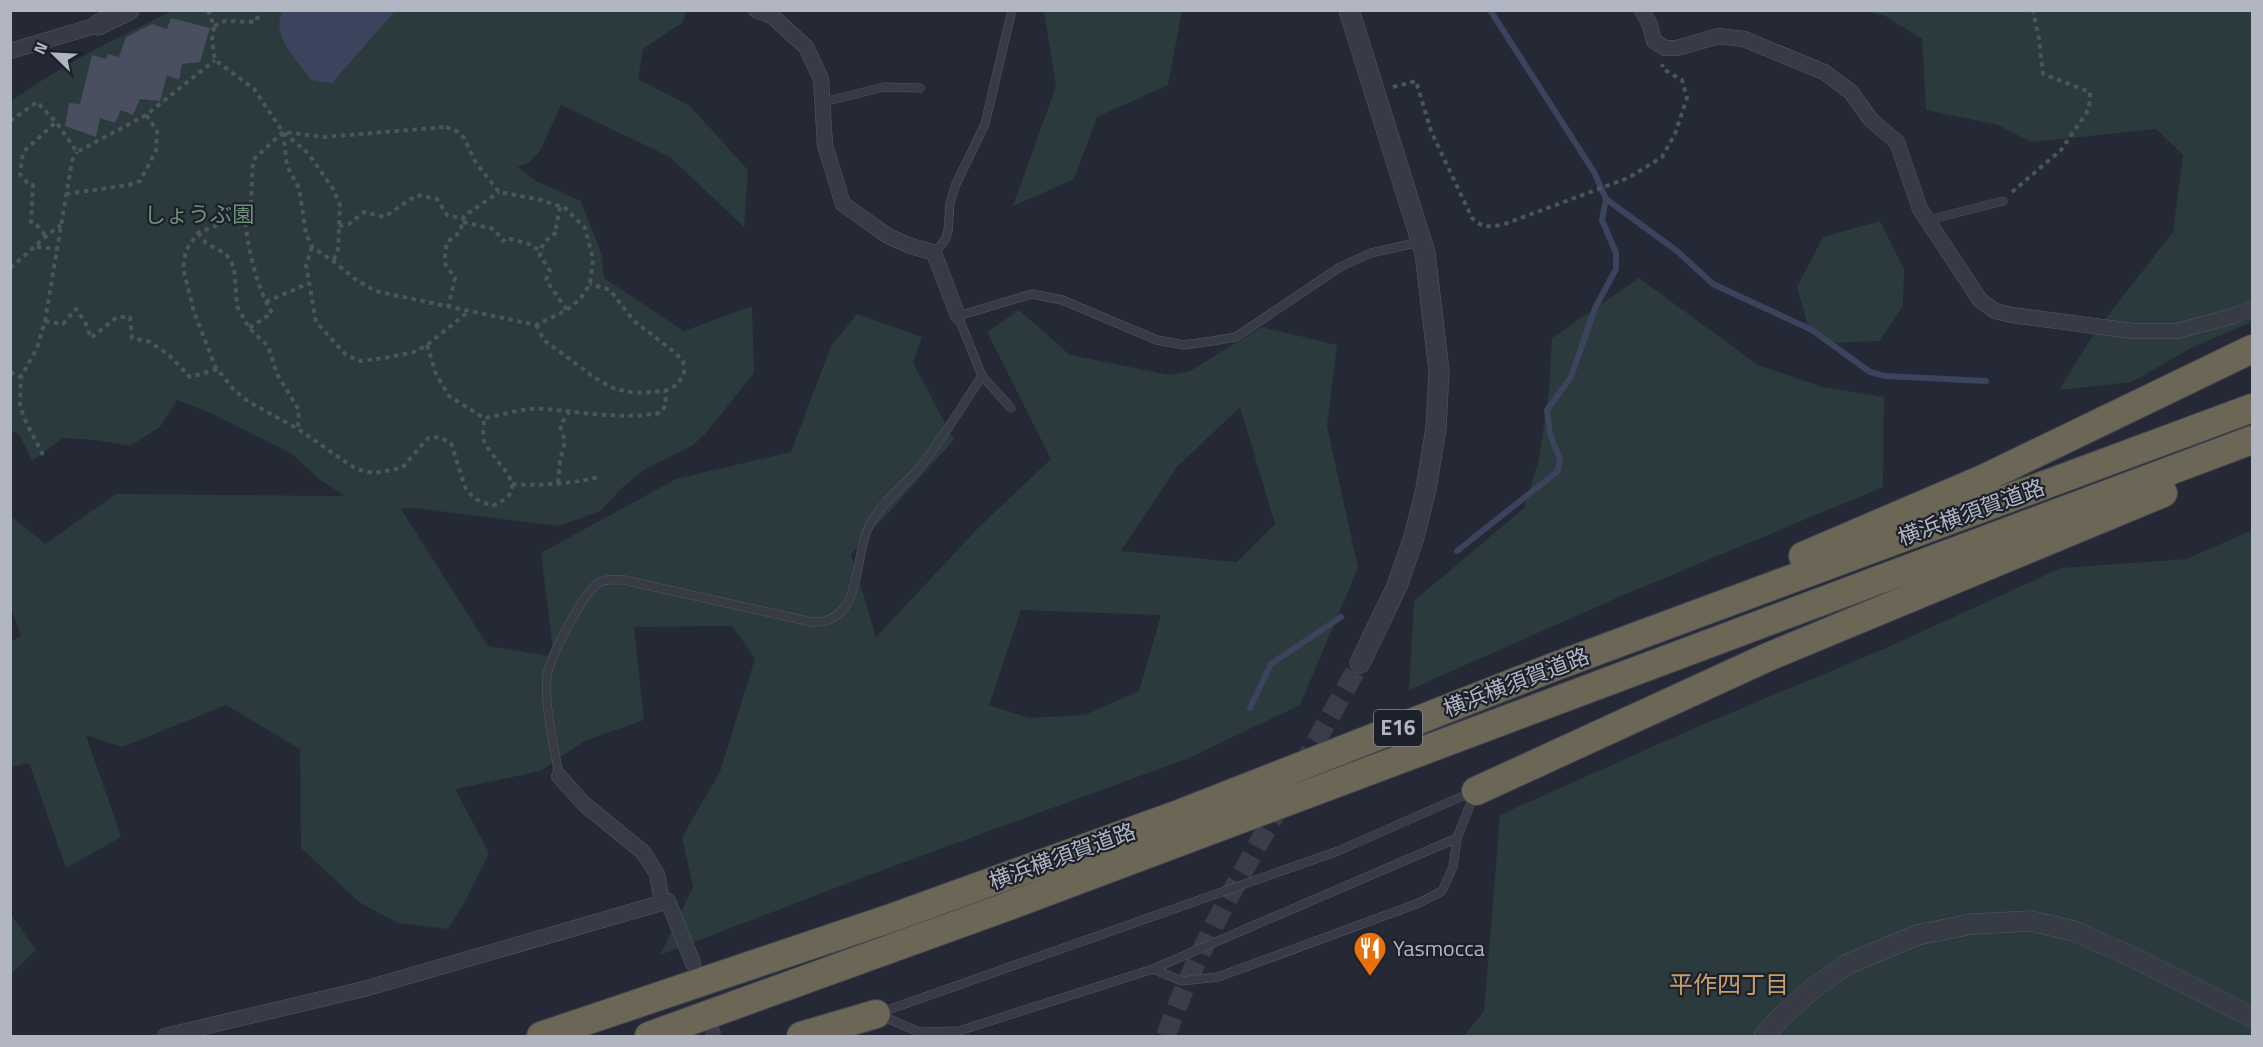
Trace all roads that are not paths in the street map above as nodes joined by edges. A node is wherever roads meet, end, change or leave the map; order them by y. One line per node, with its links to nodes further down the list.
1 (129, 10): 6 (street)
2 (756, 10): 9 (street)
3 (1012, 10): 13 (lane)
4 (1349, 10): 12 (street)
5 (1642, 10): 11 (street)
6 (98, 24): 7 (street)
7 (10, 51)
8 (920, 88): 9 (lane)
9 (823, 102): 13 (street)
10 (2003, 201): 11 (lane)
11 (1928, 220): 14 (street)
12 (1422, 242): 15 (lane); 22 (street)
13 (934, 253): 15 (street)
14 (2253, 308)
15 (958, 316): 17 (lane)
16 (2253, 349): 23 (highway)
17 (982, 376): 18 (lane); 24 (lane)
18 (1011, 408)
19 (2253, 408): 23 (highway, 横浜横須賀道路 / E16)
20 (2253, 440): 34 (highway, 横浜横須賀道路 / E16)
21 (2253, 453): 25 (highway)
22 (1360, 663)
23 (1551, 668): 33 (highway, 横浜横須賀道路 / E16)
24 (559, 776): 27 (street)
25 (1476, 791): 26 (lane); 30 (lane)
26 (1456, 838): 29 (lane); 29 (lane)
27 (662, 903): 28 (street); 32 (street)
28 (693, 963)
29 (1153, 969): 30 (lane)
30 (876, 1014): 35 (highway)
31 (2253, 1017): 36 (street)
32 (165, 1036)
33 (541, 1036)
34 (649, 1036)
35 (801, 1036)
36 (1764, 1036)

